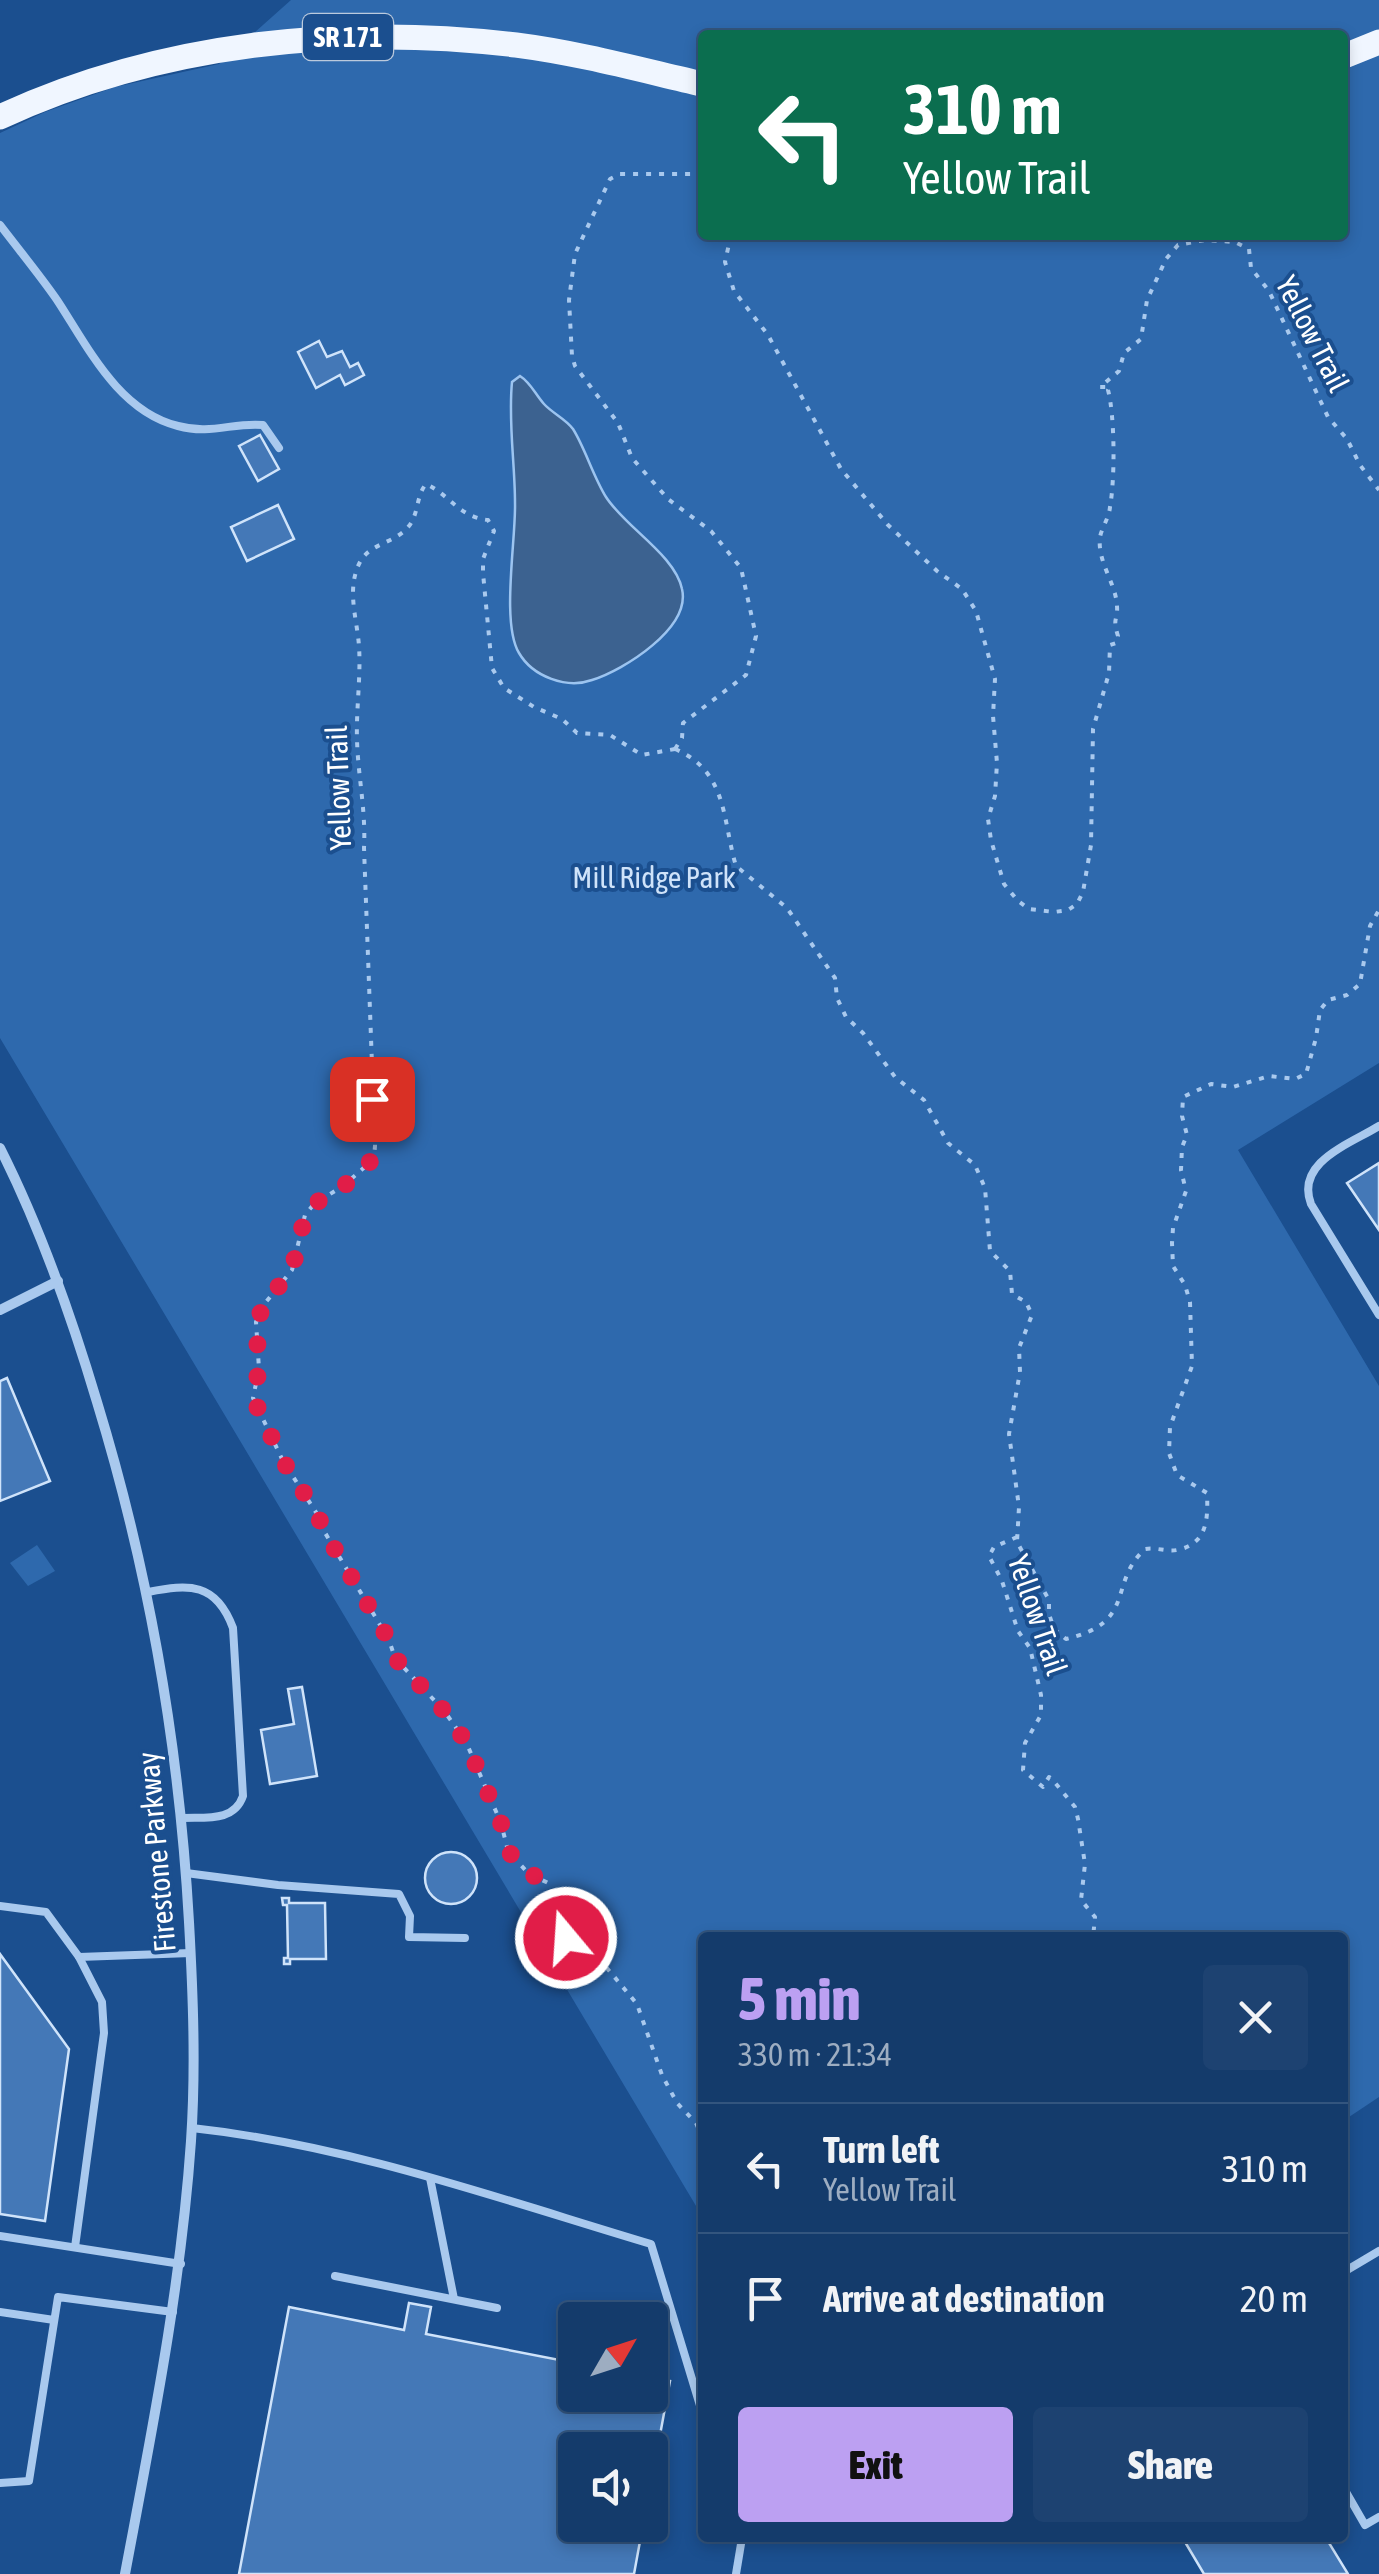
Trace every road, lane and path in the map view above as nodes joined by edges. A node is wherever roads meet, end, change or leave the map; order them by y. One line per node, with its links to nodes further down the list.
1 (1379, 42): 2 (main road)
2 (1348, 55)
3 (698, 83): 4 (main road, SR 171)
4 (0, 117)
5 (698, 174): 12 (path)
6 (0, 225): 10 (lane)
7 (729, 240): 8 (path, Yellow Trail)
8 (1205, 240)
9 (1205, 240): 11 (path, Yellow Trail)
10 (279, 448)
11 (1379, 490)
12 (675, 749): 19 (path); 29 (path, Yellow Trail)
13 (1379, 910): 19 (path, Yellow Trail)
14 (1379, 1126): 18 (lane)
15 (0, 1148): 16 (street, Firestone Parkway)
16 (58, 1282): 17 (street); 20 (street, Firestone Parkway)
17 (0, 1310)
18 (1379, 1316)
19 (1017, 1536): 24 (path, Yellow Trail)
20 (148, 1592): 21 (street, Firestone Parkway); 21 (lane)
21 (182, 1818): 22 (street, Firestone Parkway)
22 (186, 1873): 25 (lane); 26 (street, Firestone Parkway)
23 (0, 1906): 27 (lane)
24 (1093, 1932)
25 (465, 1938)
26 (190, 1953): 27 (lane); 28 (street, Firestone Parkway)
27 (79, 1957): 32 (lane)
28 (192, 2128): 30 (lane); 34 (street, Firestone Parkway)
29 (698, 2128)
30 (430, 2178): 37 (lane); 42 (lane)
31 (0, 2236): 32 (lane)
32 (74, 2248): 34 (lane)
33 (1379, 2250): 35 (lane)
34 (181, 2264): 40 (street, Firestone Parkway)
35 (1348, 2269)
36 (335, 2276): 37 (lane)
37 (454, 2299): 38 (lane)
38 (497, 2308)
39 (0, 2312): 41 (lane)
40 (173, 2312): 41 (lane); 47 (street, Firestone Parkway)
41 (54, 2320): 43 (lane)
42 (698, 2399)
43 (0, 2483)
44 (1348, 2496): 45 (lane)
45 (1379, 2517)
46 (741, 2542): 48 (lane)
47 (125, 2574)
48 (736, 2574)

